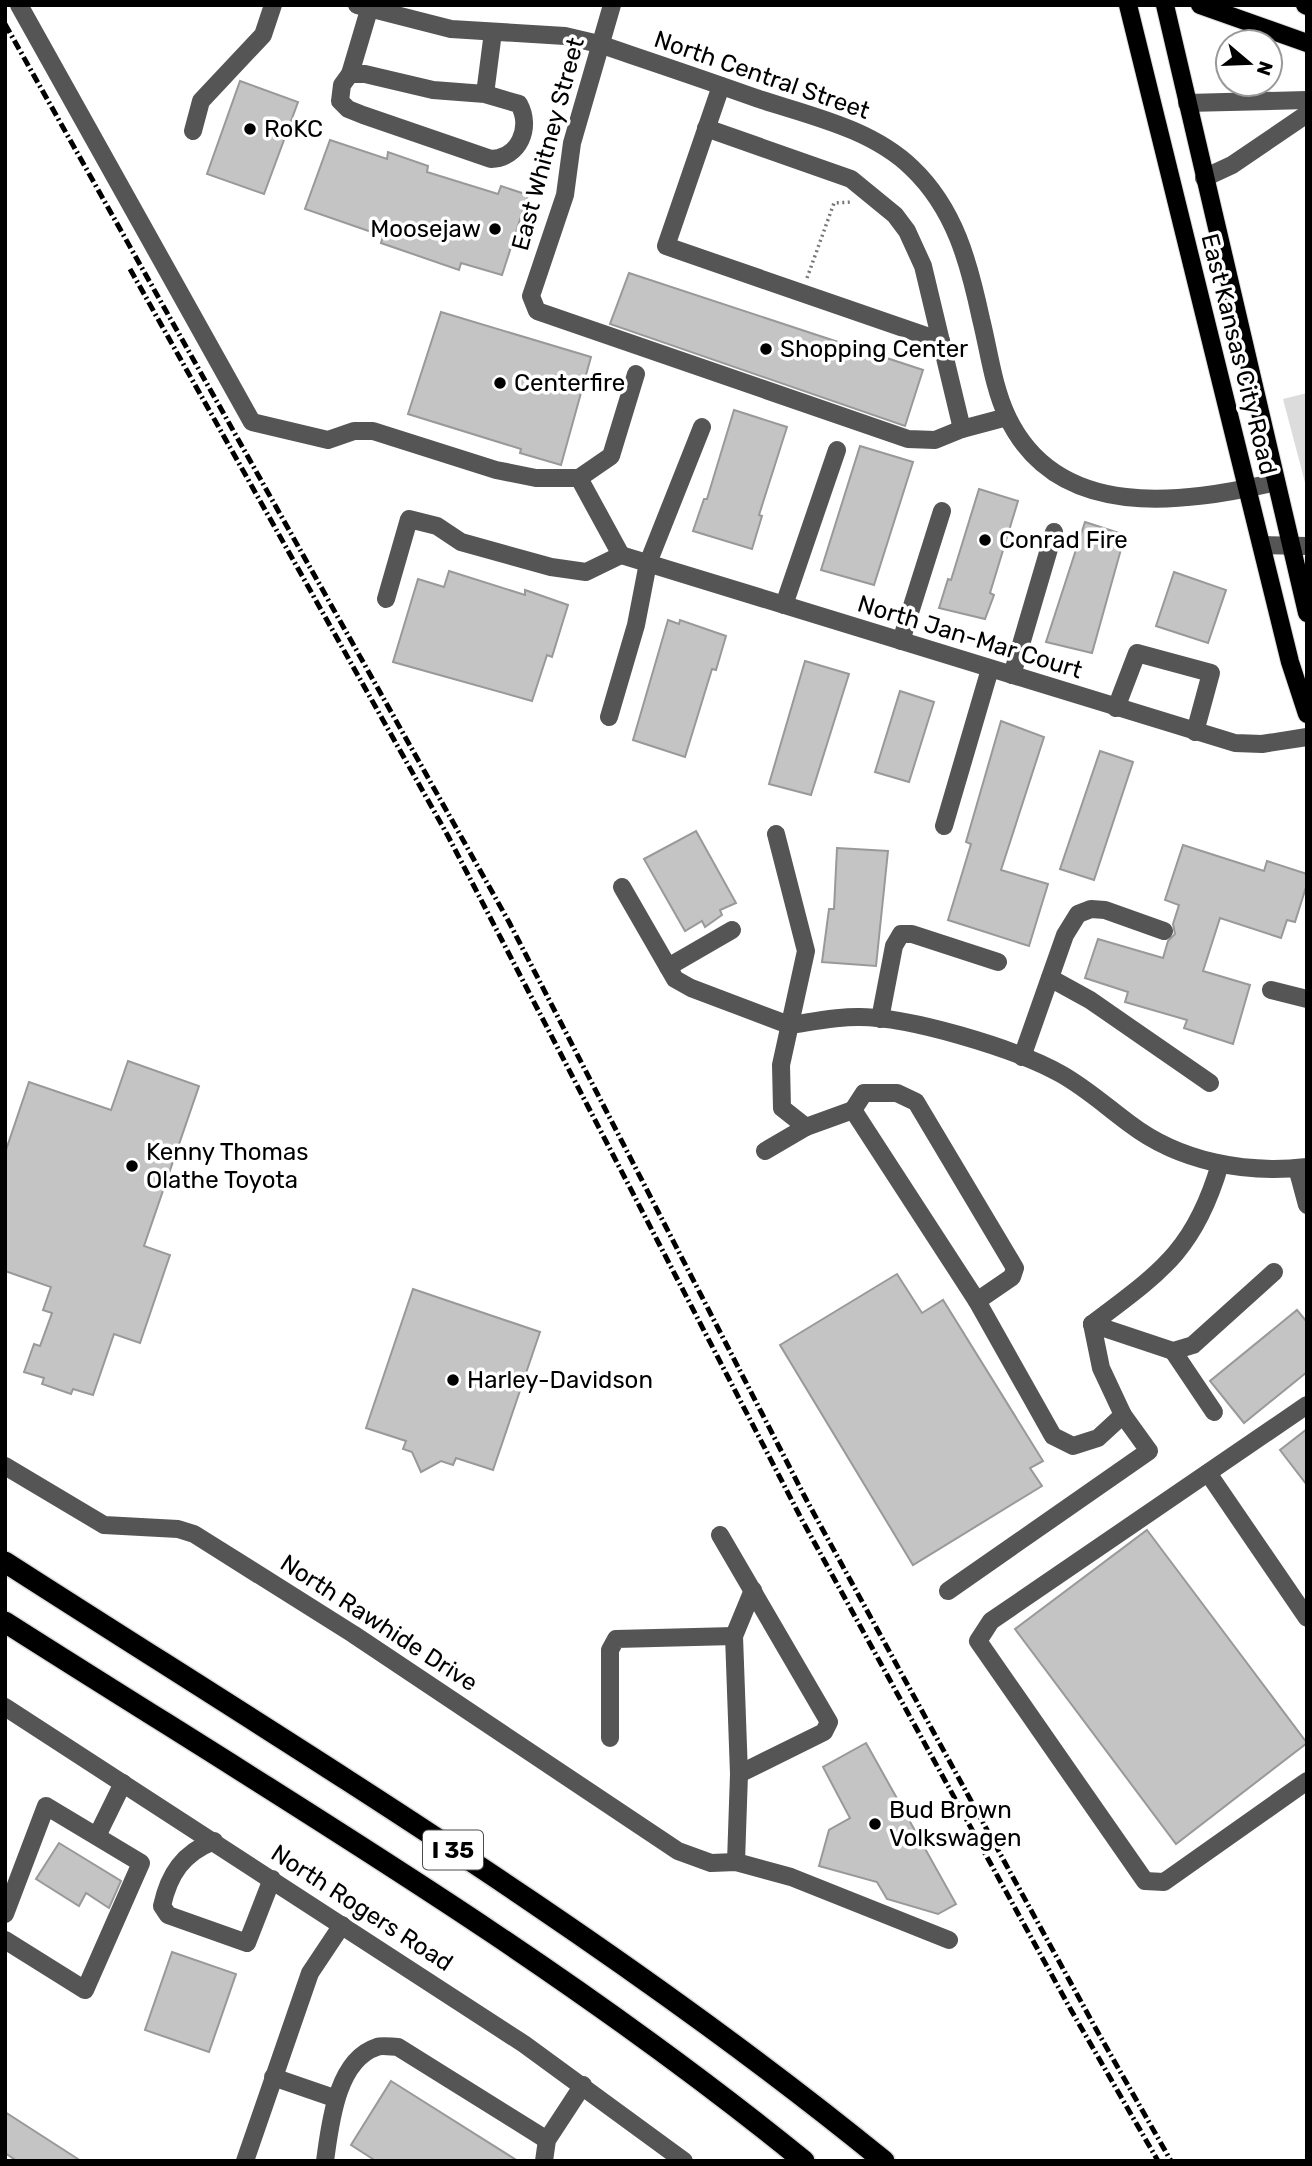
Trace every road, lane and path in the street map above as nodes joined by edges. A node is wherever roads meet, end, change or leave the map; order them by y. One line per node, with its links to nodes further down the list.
1 (19, 5): 28 (street)
2 (273, 5): 18 (street)
3 (612, 5): 10 (street, East Whitney Street)
4 (1128, 5): 30 (main road, East Kansas City Road)
5 (1165, 5): 15 (main road, East Kansas City Road)
6 (1200, 5): 9 (main road)
7 (363, 7): 8 (street, North Central Street); 11 (street)
8 (493, 32): 10 (street, North Central Street); 13 (street)
9 (1307, 43)
10 (599, 44): 12 (street, North Central Street); 26 (street, East Whitney Street)
11 (350, 74): 13 (street); 13 (street)
12 (721, 86): 17 (street); 24 (street, North Central Street)
13 (485, 94)
14 (1307, 100): 15 (street)
15 (1187, 103): 19 (main road, East Kansas City Road)
16 (1307, 114): 19 (street)
17 (706, 128): 20 (street); 21 (street)
18 (193, 131)
19 (1204, 178): 29 (main road, East Kansas City Road)
20 (880, 199): 21 (path); 22 (street)
21 (799, 292): 22 (street)
22 (941, 341): 26 (street)
23 (636, 374): 28 (street)
24 (1007, 417): 26 (street); 30 (street, North Central Street)
25 (702, 427): 36 (street)
26 (962, 429)
27 (836, 450): 38 (street)
28 (579, 478): 35 (street)
29 (1276, 482): 30 (street, North Central Street); 34 (main road, East Kansas City Road)
30 (1247, 488): 33 (main road, East Kansas City Road)
31 (942, 511): 40 (street)
32 (1055, 532): 42 (street)
33 (1262, 545): 34 (street); 44 (main road, East Kansas City Road)
34 (1299, 546): 39 (main road, East Kansas City Road)
35 (621, 555): 36 (street, North Jan-Mar Court); 37 (street)
36 (648, 563): 38 (street, North Jan-Mar Court); 45 (street)
37 (386, 599)
38 (784, 605): 40 (street, North Jan-Mar Court)
39 (1307, 613)
40 (901, 641): 41 (street, North Jan-Mar Court)
41 (990, 669): 42 (street, North Jan-Mar Court); 48 (street)
42 (1012, 675): 43 (street, North Jan-Mar Court)
43 (1116, 708): 46 (street, North Jan-Mar Court); 46 (street)
44 (1307, 714)
45 (609, 717)
46 (1195, 732): 47 (street, North Jan-Mar Court)
47 (1307, 737)
48 (944, 826)
49 (776, 834): 59 (street)
50 (622, 887): 54 (street)
51 (732, 930): 54 (street)
52 (1164, 931): 55 (street)
53 (998, 962): 58 (street)
54 (668, 967): 59 (street)
55 (1050, 978): 60 (street); 61 (street)
56 (1271, 989): 57 (street)
57 (1307, 999)
58 (880, 1019): 59 (street); 60 (street)
59 (789, 1025): 63 (street)
60 (1022, 1057): 65 (street)
61 (1210, 1083)
62 (853, 1111): 63 (street); 69 (street); 69 (street)
63 (806, 1127): 64 (street)
64 (765, 1151)
65 (1220, 1164): 66 (street); 70 (street)
66 (1302, 1168): 67 (street)
67 (1307, 1205)
68 (1274, 1272): 71 (street)
69 (976, 1301): 74 (street)
70 (1092, 1324): 71 (street); 74 (street)
71 (1173, 1350): 73 (street)
72 (1307, 1405): 76 (street)
73 (1214, 1412)
74 (1123, 1415): 80 (street)
75 (5, 1466): 91 (street, North Rawhide Drive)
76 (1208, 1473): 81 (street); 87 (street)
77 (720, 1535): 79 (street)
78 (5, 1562): 106 (highway, I 35)
79 (753, 1590): 83 (street); 86 (street)
80 (948, 1591)
81 (1307, 1618)
82 (5, 1622): 105 (highway, I 35)
83 (734, 1636): 85 (street); 86 (street)
84 (5, 1707): 88 (street, North Rogers Road)
85 (610, 1738)
86 (738, 1774): 91 (street)
87 (1307, 1781)
88 (123, 1783): 89 (street); 90 (street, North Rogers Road)
89 (96, 1836): 93 (street); 95 (street)
90 (214, 1842): 92 (street, North Rogers Road); 92 (street)
91 (736, 1862): 96 (street)
92 (272, 1879): 94 (street, North Rogers Road)
93 (5, 1914)
94 (342, 1925): 97 (street); 98 (street, North Rogers Road)
95 (5, 1940)
96 (949, 1940)
97 (273, 2077): 99 (street); 101 (street)
98 (583, 2085): 100 (street); 104 (street, North Rogers Road)
99 (334, 2098): 100 (street); 102 (street)
100 (547, 2140): 103 (street)
101 (245, 2161)
102 (325, 2161)
103 (544, 2161)
104 (684, 2161)
105 (804, 2161)
106 (884, 2161)

